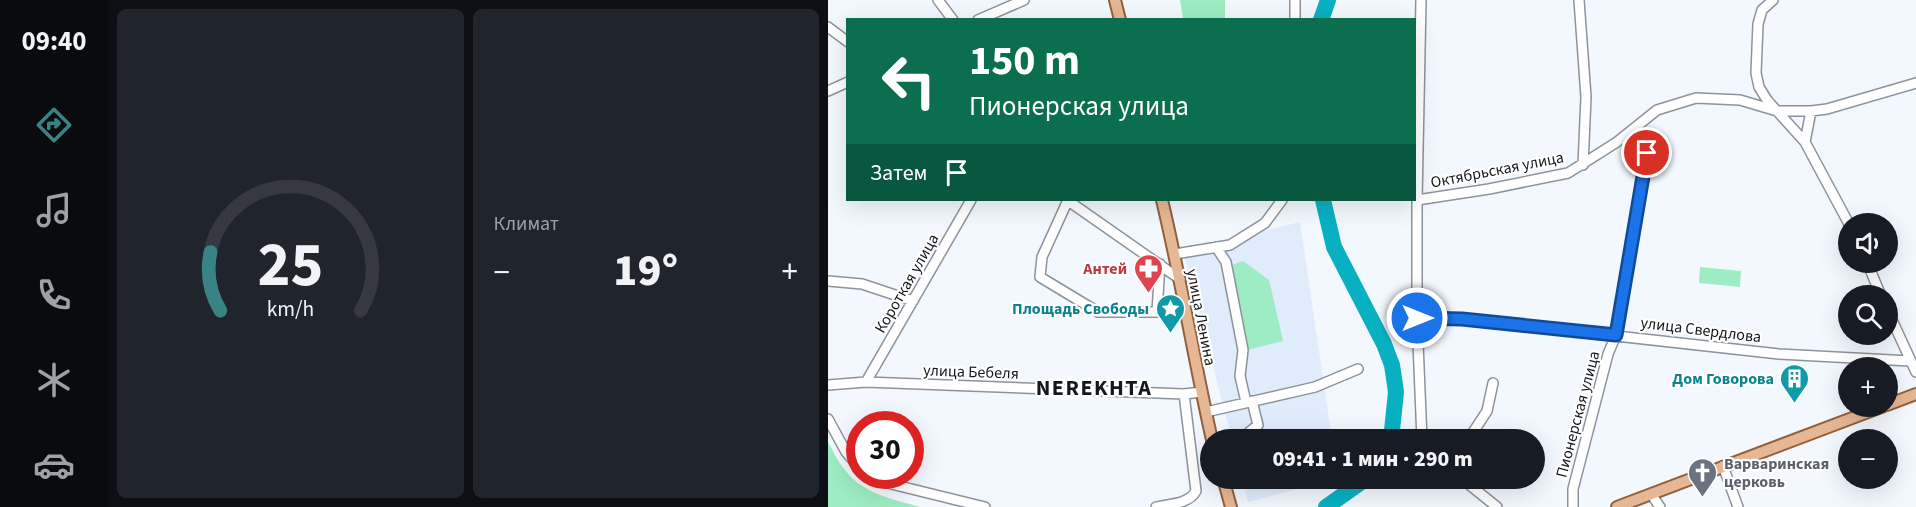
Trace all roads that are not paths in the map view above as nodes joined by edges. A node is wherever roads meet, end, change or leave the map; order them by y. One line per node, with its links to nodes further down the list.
1 (938, 0): 8 (street)
2 (1024, 0): 9 (street)
3 (1115, 0): 10 (main road)
4 (1295, 0): 11 (street)
5 (1420, 0): 22 (street)
6 (1580, 0): 21 (street)
7 (1773, 0): 17 (street)
8 (952, 18)
9 (983, 18)
10 (1120, 18)
11 (1295, 18)
12 (828, 27): 13 (street)
13 (846, 40)
14 (846, 83): 16 (street)
15 (1915, 85): 18 (street, Октябрьская улица)
16 (828, 91)
17 (1777, 111): 18 (street, Октябрьская улица); 19 (street); 21 (street, Октябрьская улица)
18 (1811, 111): 19 (street)
19 (1805, 142): 28 (street)
20 (1647, 153): 37 (street, Пионерская улица)
21 (1583, 165): 22 (street, Октябрьская улица)
22 (1416, 200): 35 (street)
23 (970, 201): 34 (street, Короткая улица)
24 (1068, 201): 31 (street)
25 (1069, 201): 31 (street)
26 (1162, 201): 30 (main road, улица Ленина)
27 (1281, 201): 29 (street)
28 (1843, 213)
29 (1216, 248): 30 (street); 48 (street)
30 (1175, 254): 32 (main road, улица Ленина)
31 (1160, 264): 32 (street)
32 (1180, 279): 44 (main road, улица Ленина)
33 (828, 281): 34 (street)
34 (913, 301): 41 (street, Короткая улица)
35 (1417, 318): 37 (street, улица Свердлова); 54 (street)
36 (1898, 334): 38 (street)
37 (1616, 335): 38 (street, улица Свердлова); 66 (street, Пионерская улица)
38 (1910, 361): 40 (street)
39 (1358, 369): 48 (street)
40 (1916, 372)
41 (866, 382): 43 (street, улица Бебеля); 45 (street, улица Бебеля)
42 (1493, 383): 55 (street)
43 (828, 385)
44 (1202, 392): 45 (street, улица Бебеля); 49 (main road, улица Ленина)
45 (1184, 394): 63 (street)
46 (1916, 394): 47 (main road)
47 (1898, 401)
48 (1249, 402): 49 (street); 53 (street)
49 (1206, 412): 52 (main road, улица Ленина)
50 (1856, 417): 57 (main road)
51 (828, 419): 56 (street)
52 (1210, 429)
53 (1253, 429)
54 (1422, 429)
55 (1475, 429)
56 (846, 452)
57 (1723, 466): 61 (main road); 69 (street)
58 (912, 489): 62 (street)
59 (1226, 489): 64 (main road)
60 (1475, 489): 65 (street)
61 (1652, 494): 67 (main road); 68 (street)
62 (985, 507)
63 (1156, 507)
64 (1231, 507)
65 (1497, 507)
66 (1573, 507)
67 (1617, 507)
68 (1660, 507)
69 (1738, 507)

